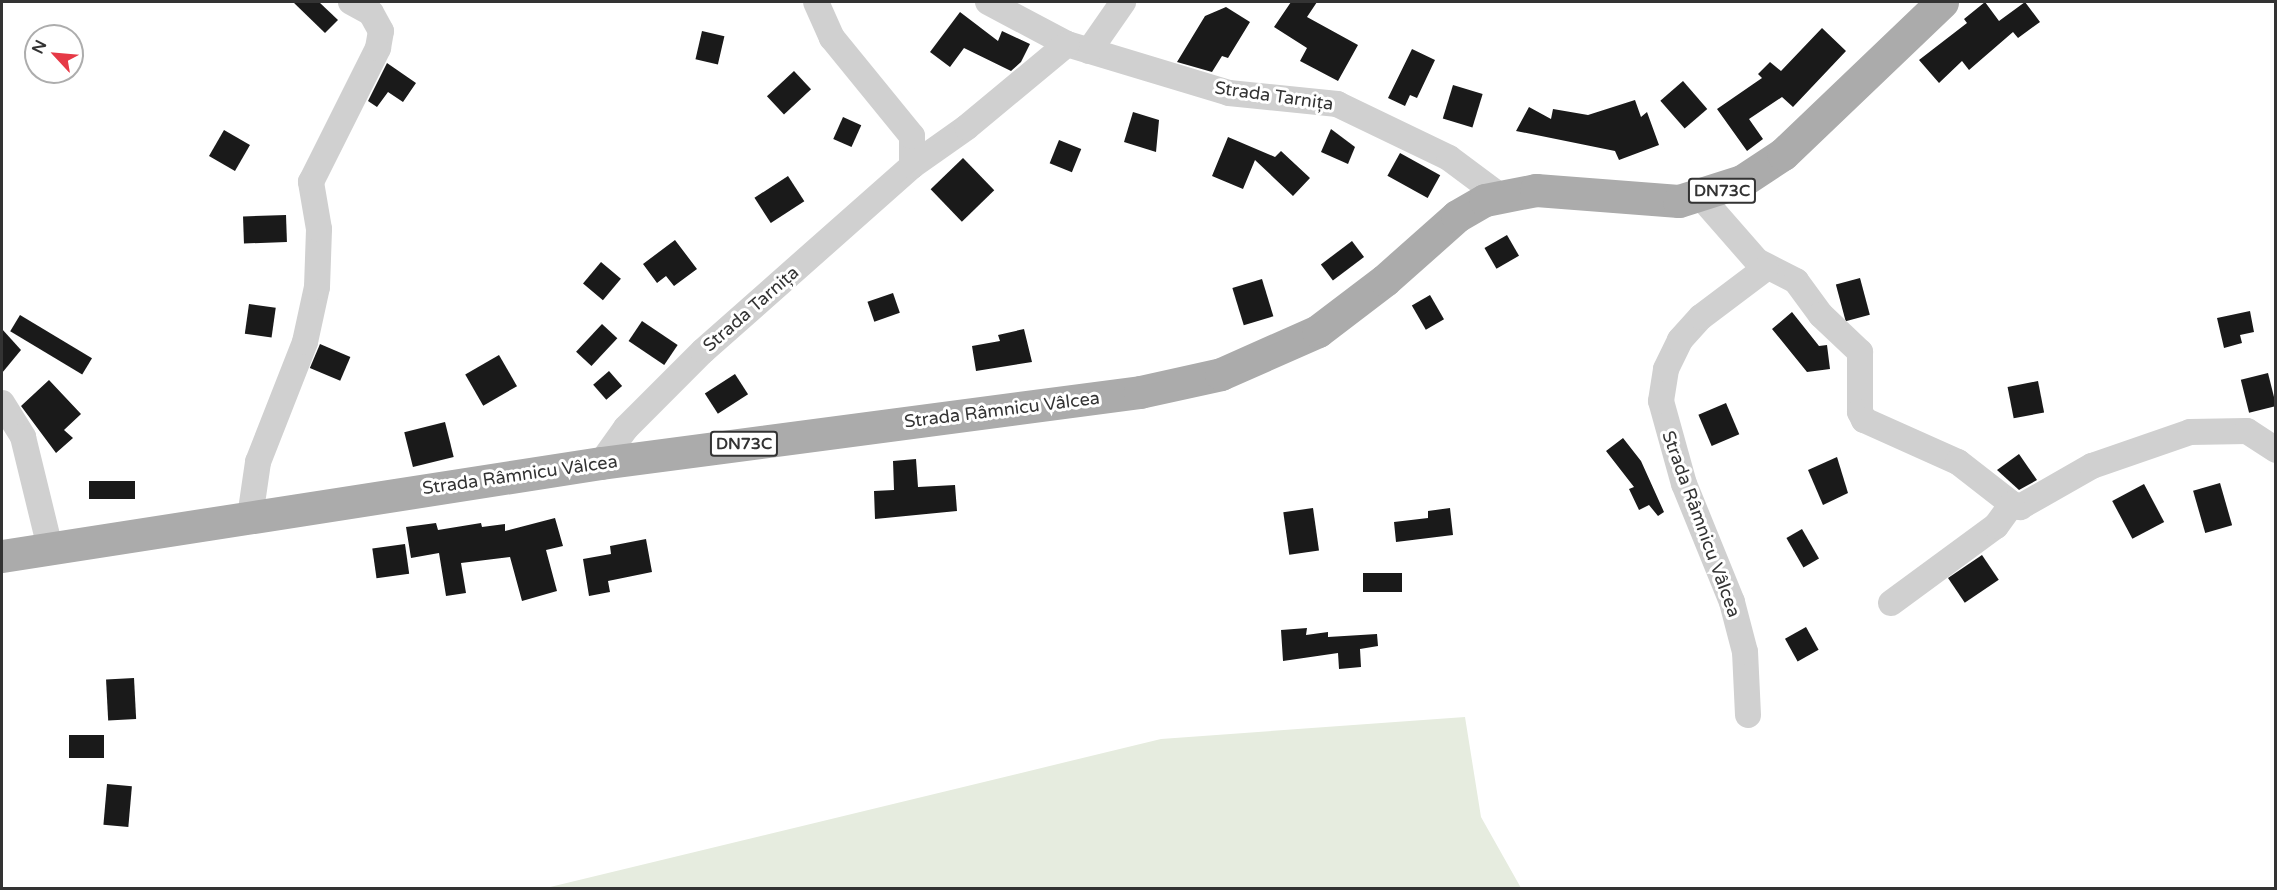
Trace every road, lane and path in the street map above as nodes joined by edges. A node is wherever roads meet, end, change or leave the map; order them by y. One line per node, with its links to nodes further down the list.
1 (351, 2): 15 (street)
2 (816, 2): 7 (street)
3 (988, 2): 6 (street, Strada Tarnița)
4 (1123, 2): 6 (street)
5 (1942, 2): 9 (main road, Strada Râmnicu Vâlcea / DN73C)
6 (1078, 47): 7 (street, Strada Tarnița); 8 (street, Strada Tarnița)
7 (912, 166): 13 (street, Strada Tarnița)
8 (1500, 196): 9 (main road, Strada Râmnicu Vâlcea / DN73C); 13 (main road, Strada Râmnicu Vâlcea / DN73C)
9 (1701, 197): 10 (street)
10 (1766, 268): 14 (street); 19 (street, Strada Râmnicu Vâlcea)
11 (2, 403): 16 (street)
12 (2276, 450): 14 (street)
13 (601, 463): 15 (main road, Strada Râmnicu Vâlcea / DN73C)
14 (2012, 504): 18 (street)
15 (250, 517): 16 (main road, Strada Râmnicu Vâlcea / DN73C)
16 (50, 548): 17 (main road, Strada Râmnicu Vâlcea / DN73C)
17 (2, 556)
18 (1892, 603)
19 (1748, 715)

